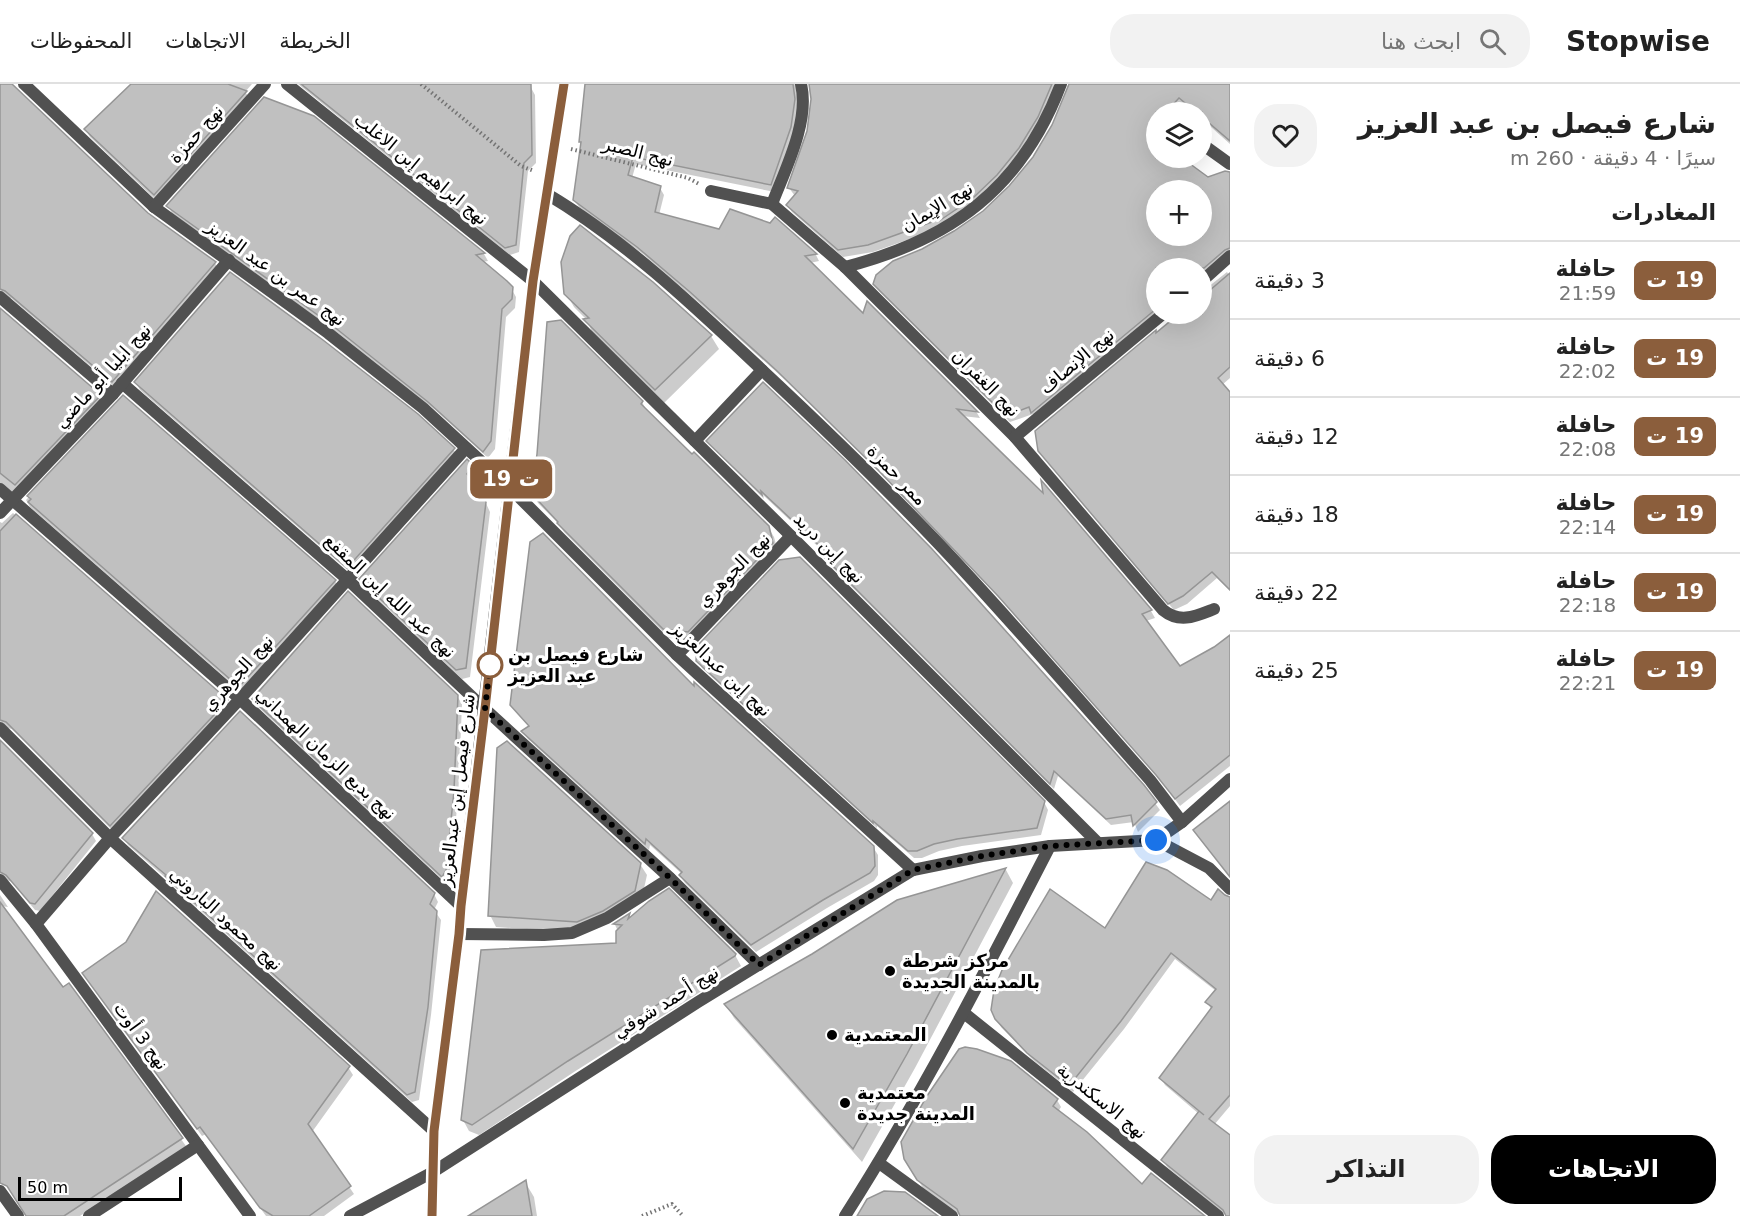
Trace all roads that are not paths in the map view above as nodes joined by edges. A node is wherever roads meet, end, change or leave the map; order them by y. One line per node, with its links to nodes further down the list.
1 (24, 84): 12 (street, نهج عمر بن عبد العزيز)
2 (265, 84): 12 (street, نهج حمزة)
3 (287, 84): 17 (street, نهج ابراهيم إبن الاغلب)
4 (564, 84): 10 (main road, شارع فيصل إبن عبدالعزيز)
5 (801, 84): 11 (street)
6 (1061, 84): 15 (street, نهج الإيمان)
7 (1212, 151): 8 (street)
8 (1230, 164)
9 (711, 191): 11 (street, نهج الغفران)
10 (548, 194): 17 (main road, شارع فيصل إبن عبدالعزيز); 20 (street, ممر حمزة)
11 (772, 204): 15 (street, نهج الغفران)
12 (154, 207): 14 (street, نهج عمر بن عبد العزيز)
13 (1230, 256): 16 (street)
14 (229, 260): 21 (street, نهج ايليا أبو ماضي); 25 (street, نهج عمر بن عبد العزيز)
15 (845, 267): 23 (street, نهج الغفران)
16 (1212, 272)
17 (533, 281): 24 (street, نهج إبن دريد); 26 (main road, شارع فيصل إبن عبدالعزيز)
18 (0, 297): 22 (street)
19 (1151, 324): 23 (street, نهج الإنصاف)
20 (762, 370): 24 (street); 38 (street, ممر حمزة)
21 (123, 383): 22 (street, نهج ايليا أبو ماضي); 31 (street, نهج عبد الله إبن المقفع)
22 (113, 394): 28 (street, نهج ايليا أبو ماضي)
23 (1015, 436): 32 (street, نهج الغفران)
24 (695, 441): 30 (street, نهج إبن دريد)
25 (466, 448): 26 (street, نهج عمر بن عبد العزيز); 31 (street, نهج الجوهري)
26 (510, 488): 33 (street, نهج إبن عبدالعزيز); 35 (main road, شارع فيصل إبن عبدالعزيز)
27 (0, 489): 28 (street, نهج بديع الزمان الهمداني)
28 (12, 500): 29 (street, نهج ايليا أبو ماضي); 34 (street, نهج بديع الزمان الهمداني)
29 (0, 513)
30 (791, 536): 33 (street, نهج الجوهري); 41 (street, نهج إبن دريد)
31 (347, 579): 34 (street, نهج الجوهري); 35 (street, نهج عبد الله إبن المقفع)
32 (1214, 609)
33 (677, 655): 43 (street, نهج إبن عبدالعزيز)
34 (240, 699): 39 (street, نهج الجوهري); 47 (street, نهج بديع الزمان الهمداني)
35 (485, 709): 44 (street, نهج عبد الله إبن المقفع); 47 (main road, شارع فيصل إبن عبدالعزيز)
36 (0, 728): 39 (street, نهج محمود الباروني)
37 (1230, 779): 38 (street)
38 (1182, 822): 40 (street)
39 (110, 838): 48 (street, نهج الجوهري); 52 (street, نهج محمود الباروني)
40 (1156, 840): 41 (street, نهج أحمد شوقي); 46 (street)
41 (1097, 843): 42 (street, نهج أحمد شوقي)
42 (1050, 846): 43 (street, نهج أحمد شوقي); 51 (street)
43 (913, 870): 50 (street, نهج أحمد شوقي)
44 (670, 878): 49 (street); 50 (street, نهج عبد الله إبن المقفع)
45 (0, 880): 48 (street, نهج 3 أوت)
46 (1230, 889)
47 (461, 906): 49 (main road, شارع فيصل إبن عبدالعزيز)
48 (36, 924): 53 (street, نهج 3 أوت)
49 (459, 934): 52 (main road, شارع فيصل إبن عبدالعزيز)
50 (759, 965): 55 (street, نهج أحمد شوقي)
51 (964, 1013): 54 (street); 64 (street, نهج الاسكندرية)
52 (434, 1131): 55 (main road, شارع فيصل إبن عبدالعزيز)
53 (198, 1145): 58 (street); 59 (street, نهج 3 أوت)
54 (879, 1163): 62 (street); 63 (street)
55 (433, 1172): 60 (street, نهج أحمد شوقي); 61 (main road, شارع فيصل إبن عبدالعزيز)
56 (0, 1191): 57 (street)
57 (18, 1216)
58 (89, 1216)
59 (249, 1216)
60 (351, 1216)
61 (432, 1216)
62 (845, 1216)
63 (952, 1216)
64 (1218, 1216)

